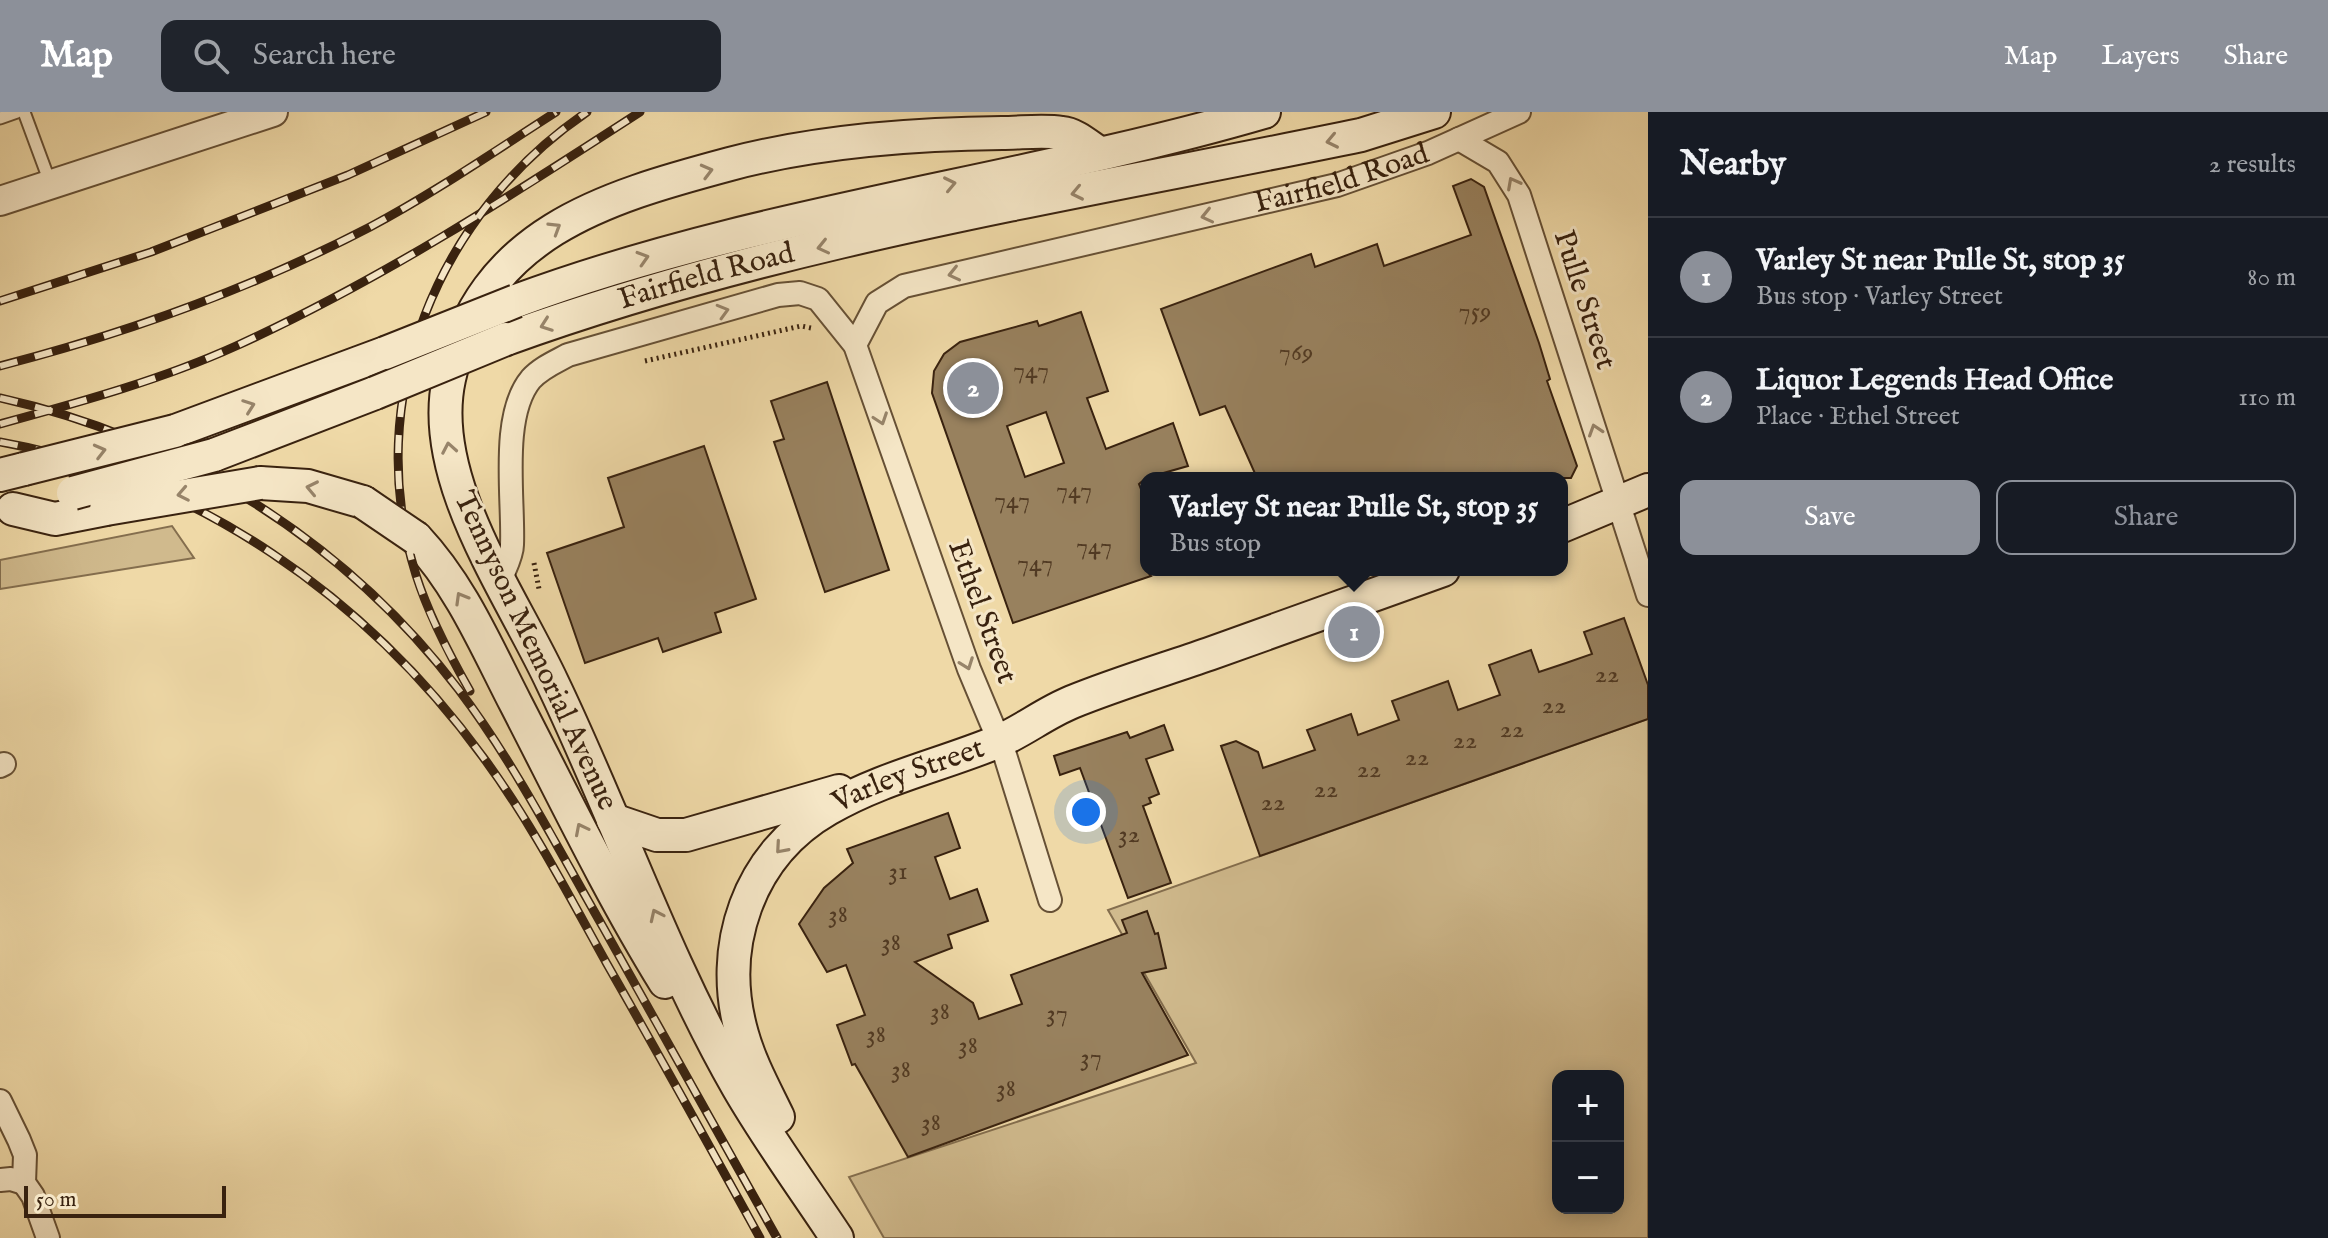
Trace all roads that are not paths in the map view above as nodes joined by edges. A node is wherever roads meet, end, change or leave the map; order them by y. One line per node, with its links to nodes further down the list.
1 (17, 112): 7 (lane)
2 (24, 112): 10 (lane)
3 (273, 112): 10 (street)
4 (1264, 112): 9 (main road, Fairfield Road)
5 (1434, 112): 16 (main road, Fairfield Road, one-way to 16, bridge)
6 (1519, 112): 8 (street, Fairfield Road)
7 (0, 118)
8 (1459, 139): 12 (street, Fairfield Road, one-way to 12); 15 (street, Pulle Street, one-way to 8)
9 (1099, 153): 13 (main road, Fairfield Road, one-way to 9, bridge); 19 (main road, Tennyson Memorial Avenue, one-way to 9)
10 (51, 186): 11 (street)
11 (0, 201)
12 (855, 345): 19 (street, Fairfield Road, one-way to 12); 21 (street, Ethel Street, one-way to 21)
13 (12, 472)
14 (1648, 490): 15 (main road)
15 (1619, 504): 17 (main road); 20 (street, Pulle Street)
16 (6, 510): 25 (main road, one-way to 16, bridge)
17 (1568, 524)
18 (1426, 576): 21 (main road, Varley Street)
19 (500, 581): 23 (main road, Tennyson Memorial Avenue)
20 (1648, 595)
21 (999, 741): 22 (main road, Varley Street); 24 (street, Ethel Street)
22 (893, 778): 23 (main road); 30 (main road, Varley Street, one-way to 30)
23 (613, 820): 25 (main road, Tennyson Memorial Avenue, one-way to 23)
24 (1050, 900)
25 (738, 1086): 30 (main road, Tennyson Memorial Avenue)
26 (2, 1108): 28 (street)
27 (0, 1180): 28 (street)
28 (24, 1183): 29 (street)
29 (48, 1238)
30 (837, 1238)

